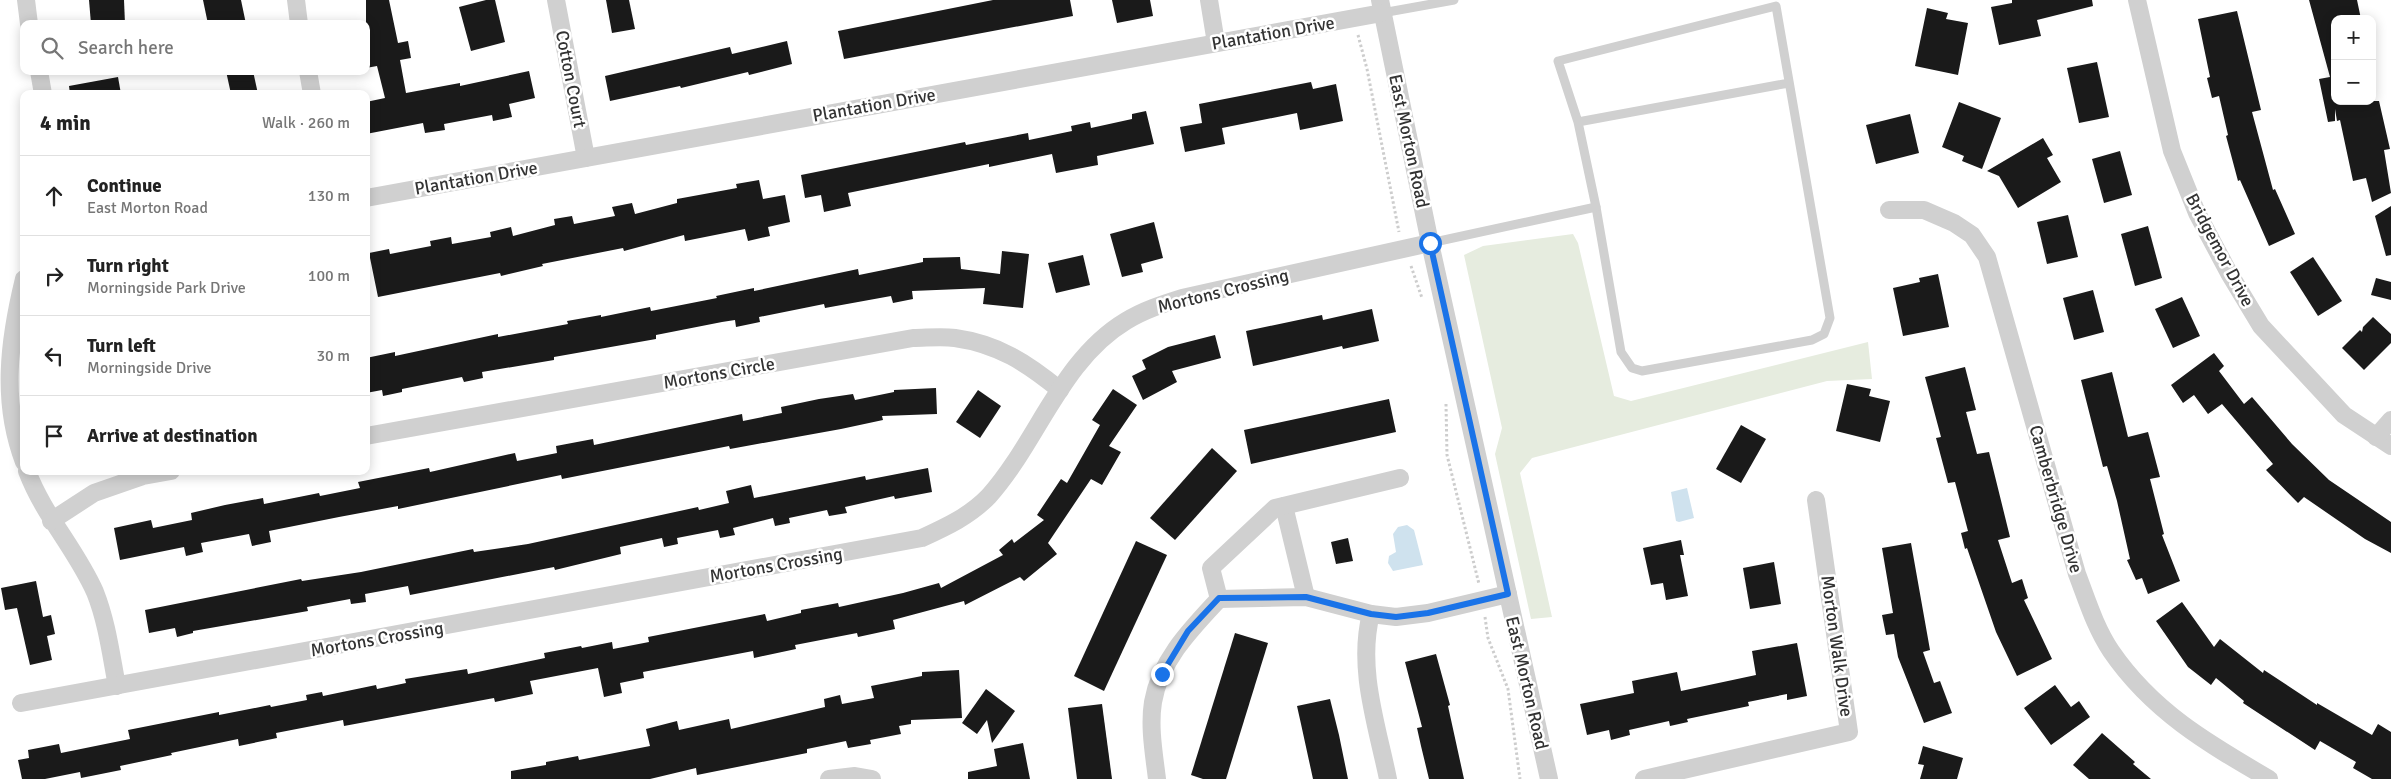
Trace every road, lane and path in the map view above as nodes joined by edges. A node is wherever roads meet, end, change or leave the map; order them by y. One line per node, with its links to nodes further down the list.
1 (26, 0): 10 (street)
2 (296, 0): 11 (street)
3 (556, 0): 19 (street, Cotton Court)
4 (1209, 0): 12 (street)
5 (1454, 0): 7 (lane)
6 (2137, 0): 31 (street, Bridgemor Drive)
7 (1435, 1): 8 (lane)
8 (1381, 6): 9 (street, Plantation Drive); 23 (street, East Morton Road)
9 (1354, 18): 12 (street, Plantation Drive); 24 (path)
10 (28, 20)
11 (298, 20)
12 (1216, 43): 19 (street, Plantation Drive)
13 (39, 75): 16 (street)
14 (309, 75): 17 (street)
15 (1789, 83): 18 (lane); 18 (lane); 21 (lane)
16 (42, 90)
17 (311, 90)
18 (1578, 122): 21 (lane)
19 (586, 158): 20 (street, Plantation Drive)
20 (370, 197)
21 (1596, 207): 23 (lane)
22 (1889, 210): 53 (street, Camberbridge Drive)
23 (1430, 243): 24 (street, Mortons Crossing); 39 (street, East Morton Road)
24 (1406, 248): 26 (path); 27 (street, Mortons Crossing)
25 (20, 295): 32 (street)
26 (1425, 308)
27 (1060, 390): 30 (street, Mortons Circle); 44 (street, Mortons Crossing)
28 (1444, 396): 42 (path)
29 (2391, 420): 31 (street)
30 (370, 435)
31 (2384, 442)
32 (20, 448)
33 (29, 475): 38 (street)
34 (149, 475): 38 (street)
35 (1400, 478): 37 (street)
36 (1816, 500): 52 (street, Morton Walk Drive)
37 (1284, 506): 40 (street); 41 (street)
38 (51, 521): 44 (street)
39 (1508, 594): 42 (street); 51 (street, East Morton Road)
40 (1306, 597): 41 (street); 43 (street)
41 (1219, 598): 48 (street)
42 (1483, 600): 43 (street); 50 (path)
43 (1371, 614): 49 (street)
44 (117, 686): 45 (street, Mortons Crossing)
45 (21, 703)
46 (829, 779): 47 (street)
47 (872, 779)
48 (1157, 779)
49 (1388, 779)
50 (1520, 779)
51 (1549, 779)
52 (1644, 779)
53 (2269, 779)

